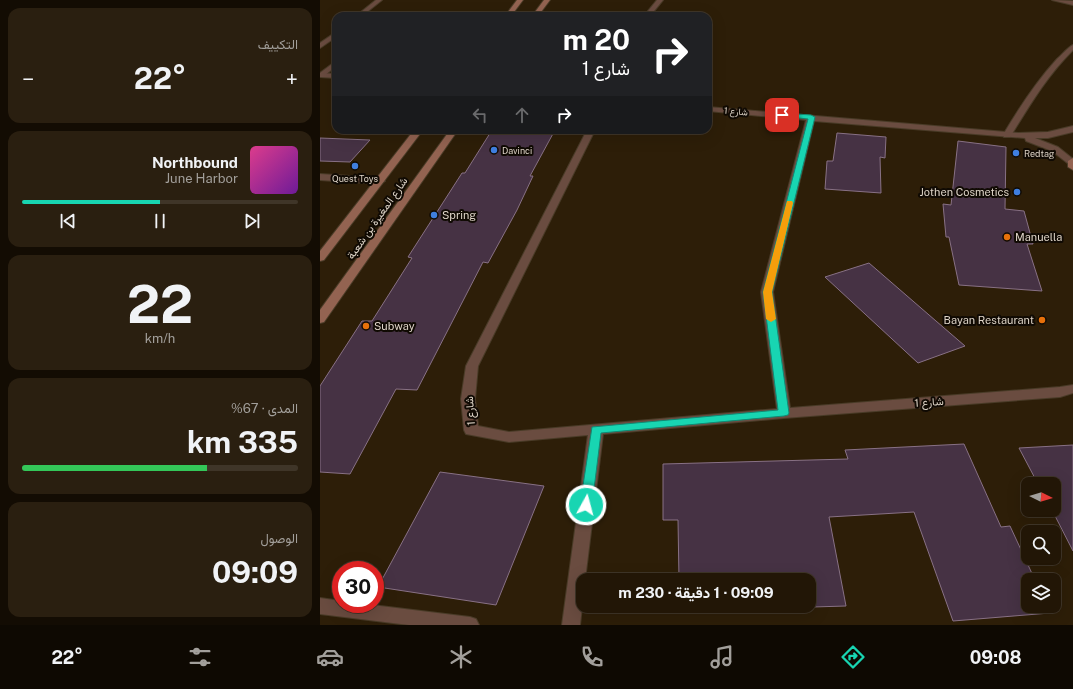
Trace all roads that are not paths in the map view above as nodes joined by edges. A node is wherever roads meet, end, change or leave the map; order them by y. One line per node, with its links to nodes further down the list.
1 (380, 0): 7 (lane)
2 (520, 0): 8 (main road)
3 (547, 0): 9 (main road)
4 (660, 0): 10 (lane)
5 (1055, 0): 6 (street)
6 (1073, 3)
7 (364, 12)
8 (511, 12)
9 (538, 12)
10 (650, 12)
11 (332, 37): 12 (lane)
12 (320, 46)
13 (1073, 47): 23 (lane)
14 (332, 66): 15 (lane)
15 (321, 75): 16 (street)
16 (332, 76)
17 (712, 109): 18 (street, شارع 1)
18 (811, 117): 23 (street, شارع 1); 32 (street)
19 (1073, 129): 24 (street, شارع 1)
20 (416, 134): 28 (main road, شارع المغيرة بن شعبة)
21 (451, 134): 30 (main road, شارع المغيرة بن شعبة)
22 (589, 134): 33 (street, شارع 1)
23 (1007, 135): 24 (street, شارع 1)
24 (1018, 136): 25 (street, شارع 1)
25 (1073, 162): 26 (main road)
26 (1073, 167)
27 (320, 177): 28 (street)
28 (380, 181): 29 (main road, شارع المغيرة بن شعبة)
29 (320, 258)
30 (320, 319)
31 (1073, 388): 32 (street, شارع 1)
32 (784, 413): 33 (street, شارع 1)
33 (596, 430): 36 (street)
34 (320, 606): 35 (street)
35 (470, 625)
36 (571, 625)

